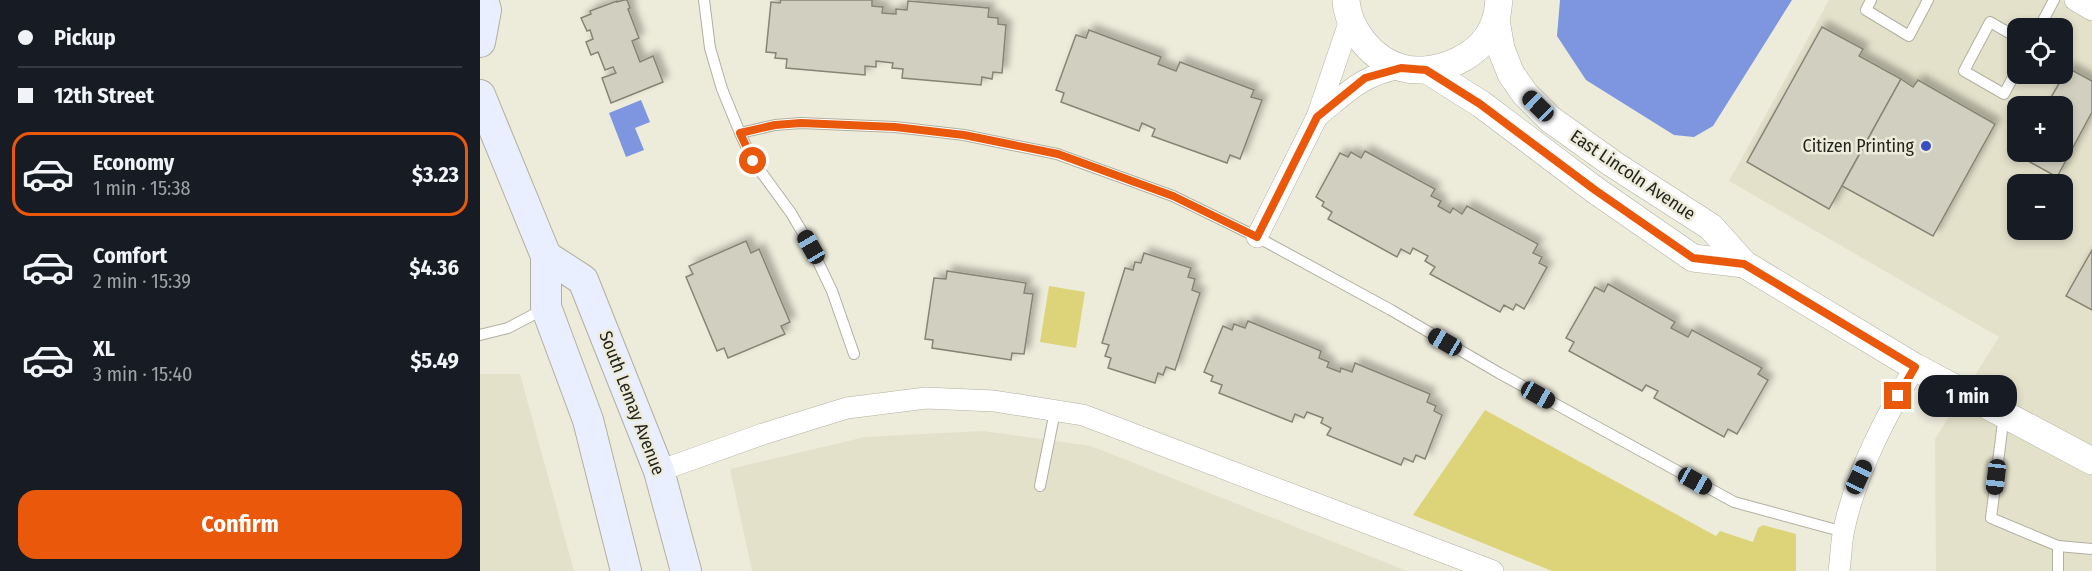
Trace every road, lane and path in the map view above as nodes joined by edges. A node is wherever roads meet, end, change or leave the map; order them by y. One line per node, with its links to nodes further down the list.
1 (483, 0): 12 (main road)
2 (704, 0): 17 (lane)
3 (1872, 0): 4 (lane)
4 (1928, 0)
5 (2054, 0): 10 (lane)
6 (2075, 0): 9 (street)
7 (1346, 6): 13 (street, East Lincoln Avenue); 16 (street)
8 (1498, 10): 13 (street); 20 (street, East Lincoln Avenue)
9 (2092, 10)
10 (2044, 18)
11 (2007, 32): 14 (lane)
12 (480, 42)
13 (1414, 69): 16 (street); 20 (street, East Lincoln Avenue)
14 (2009, 84)
15 (480, 95): 19 (main road)
16 (1317, 117): 18 (street)
17 (740, 133): 18 (lane); 23 (lane)
18 (1257, 237): 30 (lane)
19 (546, 255): 21 (main road); 28 (main road, South Lemay Avenue)
20 (1744, 264): 24 (street, East Lincoln Avenue)
21 (546, 308): 22 (lane); 34 (main road)
22 (480, 335)
23 (854, 354)
24 (1915, 367): 26 (street, East Lincoln Avenue); 30 (street)
25 (1055, 411): 28 (street); 29 (lane); 33 (street)
26 (2004, 414): 27 (street, East Lincoln Avenue); 31 (lane)
27 (2092, 461)
28 (659, 471): 35 (main road, South Lemay Avenue)
29 (1040, 486)
30 (1844, 532): 37 (street)
31 (2058, 546): 32 (lane); 38 (lane)
32 (2092, 549)
33 (1453, 564): 36 (street)
34 (626, 571)
35 (686, 571)
36 (1492, 571)
37 (1839, 571)
38 (2058, 571)

